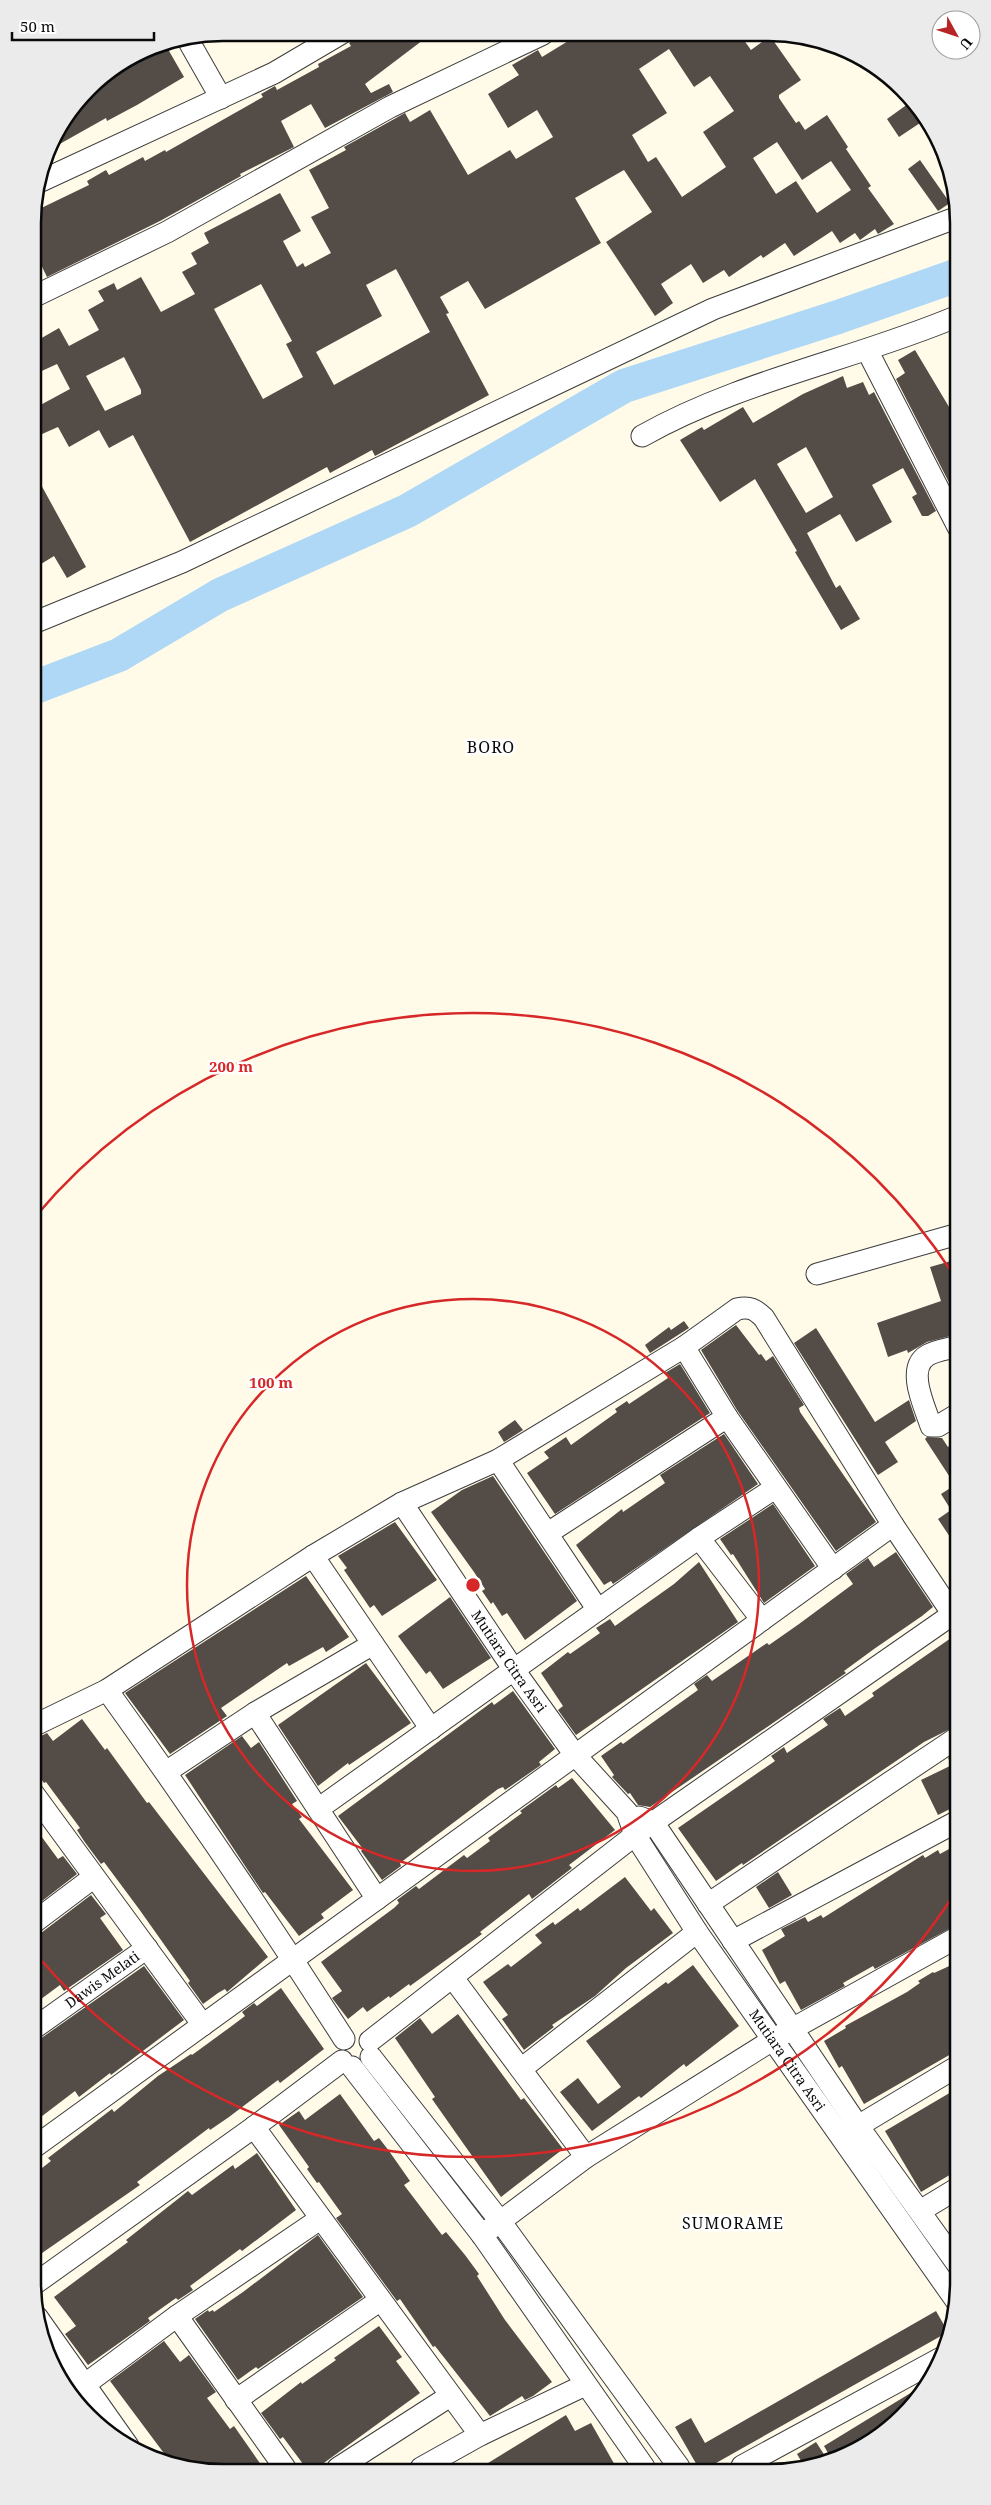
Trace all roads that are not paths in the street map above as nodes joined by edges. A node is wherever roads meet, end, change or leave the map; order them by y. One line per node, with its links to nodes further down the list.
1 (328, 41): 4 (street)
2 (528, 41): 7 (street)
3 (191, 45): 4 (street)
4 (221, 98): 5 (street)
5 (47, 178)
6 (950, 220): 12 (street)
7 (41, 293)
8 (950, 319): 9 (street)
9 (867, 350): 10 (street); 11 (street)
10 (642, 436)
11 (950, 511)
12 (41, 620)
13 (950, 1236): 14 (street)
14 (817, 1274)
15 (684, 1347): 17 (street); 19 (street); 22 (street)
16 (950, 1348): 18 (street)
17 (727, 1417): 20 (street); 23 (street)
18 (950, 1419)
19 (498, 1460): 21 (street); 23 (street)
20 (775, 1488): 24 (street); 26 (street)
21 (402, 1503): 25 (street); 32 (street, Mutiara Citra Asri)
22 (893, 1526): 26 (street); 28 (street)
23 (548, 1533): 27 (street)
24 (699, 1538): 27 (street); 29 (street)
25 (313, 1556): 31 (street); 33 (street)
26 (833, 1568): 29 (street)
27 (598, 1610): 32 (street)
28 (950, 1611)
29 (762, 1620): 38 (street)
30 (950, 1621): 43 (street)
31 (373, 1644): 34 (street); 36 (street)
32 (514, 1670): 36 (street); 38 (street, Mutiara Citra Asri)
33 (107, 1690): 35 (street); 39 (street)
34 (255, 1713): 39 (street); 40 (street)
35 (41, 1722)
36 (431, 1729): 40 (street)
37 (950, 1742): 48 (street)
38 (575, 1756): 41 (street, Mutiara Citra Asri); 47 (street)
39 (166, 1772): 54 (street)
40 (318, 1809): 47 (street)
41 (628, 1812): 43 (street, Mutiara Citra Asri); 45 (street, Mutiara Citra Asri)
42 (41, 1818): 46 (street)
43 (653, 1822): 45 (street); 48 (street, Mutiara Citra Asri)
44 (950, 1825): 51 (street)
45 (635, 1834): 50 (street, Mutiara Citra Asri); 55 (street)
46 (94, 1877): 49 (street); 53 (street)
47 (377, 1899): 54 (street)
48 (708, 1904): 51 (street, Mutiara Citra Asri)
49 (41, 1917)
50 (697, 1932): 58 (street, Mutiara Citra Asri); 62 (street)
51 (733, 1941): 58 (street, Mutiara Citra Asri)
52 (950, 1941): 58 (street)
53 (147, 1948): 56 (street, Dawis Melati); 57 (street)
54 (293, 1959): 57 (street); 59 (street)
55 (453, 1978): 60 (street); 62 (street)
56 (41, 2023)
57 (203, 2025): 66 (street)
58 (783, 2034): 64 (street, Mutiara Citra Asri); 67 (street); 75 (street, Mutiara Citra Asri)
59 (344, 2039): 60 (street); 61 (street)
60 (370, 2050): 61 (street); 71 (street)
61 (347, 2064): 65 (street); 72 (street)
62 (520, 2069): 67 (street)
63 (950, 2071): 64 (street)
64 (858, 2126): 69 (street, Mutiara Citra Asri)
65 (254, 2127): 70 (street); 74 (street)
66 (41, 2142)
67 (586, 2157): 71 (street)
68 (950, 2193): 69 (street)
69 (920, 2211): 73 (street, Mutiara Citra Asri)
70 (320, 2219): 76 (street); 77 (street)
71 (500, 2221): 72 (street); 90 (street)
72 (482, 2235): 80 (street)
73 (950, 2254)
74 (41, 2279)
75 (949, 2290)
76 (379, 2300): 82 (street); 83 (street)
77 (177, 2316): 81 (street); 83 (street)
78 (52, 2342): 81 (street)
79 (930, 2364): 91 (street)
80 (585, 2385): 85 (street); 89 (street)
81 (79, 2389): 84 (street)
82 (450, 2396): 85 (street); 87 (street)
83 (236, 2400): 86 (street)
84 (108, 2423)
85 (480, 2435): 88 (street)
86 (282, 2464)
87 (344, 2464)
88 (428, 2464)
89 (642, 2464)
90 (676, 2464)
91 (746, 2464)

